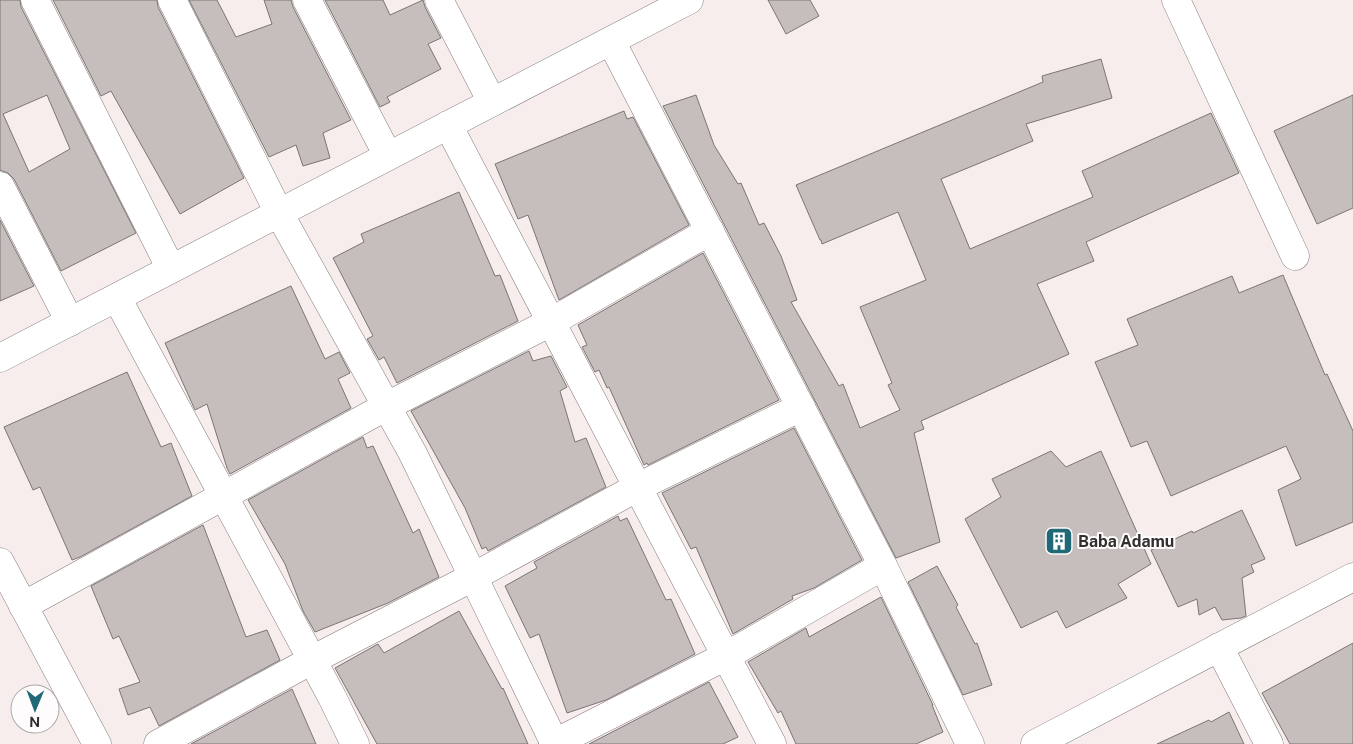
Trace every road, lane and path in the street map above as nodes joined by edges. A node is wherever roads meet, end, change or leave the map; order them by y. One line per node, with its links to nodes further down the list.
1 (35, 0): 15 (street)
2 (172, 0): 12 (street)
3 (307, 0): 10 (street)
4 (440, 0): 8 (street)
5 (1176, 0): 14 (street)
6 (682, 2): 7 (street)
7 (611, 41): 8 (street); 13 (street)
8 (492, 102): 9 (street)
9 (448, 125): 10 (street); 18 (street)
10 (388, 156): 12 (street)
11 (0, 186): 17 (street)
12 (279, 213): 15 (street); 20 (street)
13 (710, 231): 18 (street); 21 (street)
14 (1295, 256)
15 (171, 269): 16 (street)
16 (117, 298): 17 (street); 23 (street)
17 (70, 322): 19 (street)
18 (551, 322): 20 (street); 22 (street)
19 (0, 358)
20 (387, 406): 23 (street); 26 (street)
21 (801, 407): 22 (street); 25 (street)
22 (638, 487): 26 (street); 30 (street)
23 (224, 496): 28 (street); 31 (street)
24 (0, 562): 28 (street)
25 (883, 566): 30 (street); 38 (street)
26 (473, 577): 31 (street); 36 (street)
27 (1353, 577): 29 (street)
28 (23, 606): 33 (street)
29 (1219, 647): 32 (street); 40 (street)
30 (726, 656): 36 (street); 37 (street)
31 (312, 660): 34 (street); 35 (street)
32 (1076, 734): 39 (street)
33 (96, 744)
34 (158, 744)
35 (355, 744)
36 (554, 744)
37 (772, 744)
38 (970, 744)
39 (1035, 744)
40 (1269, 744)

